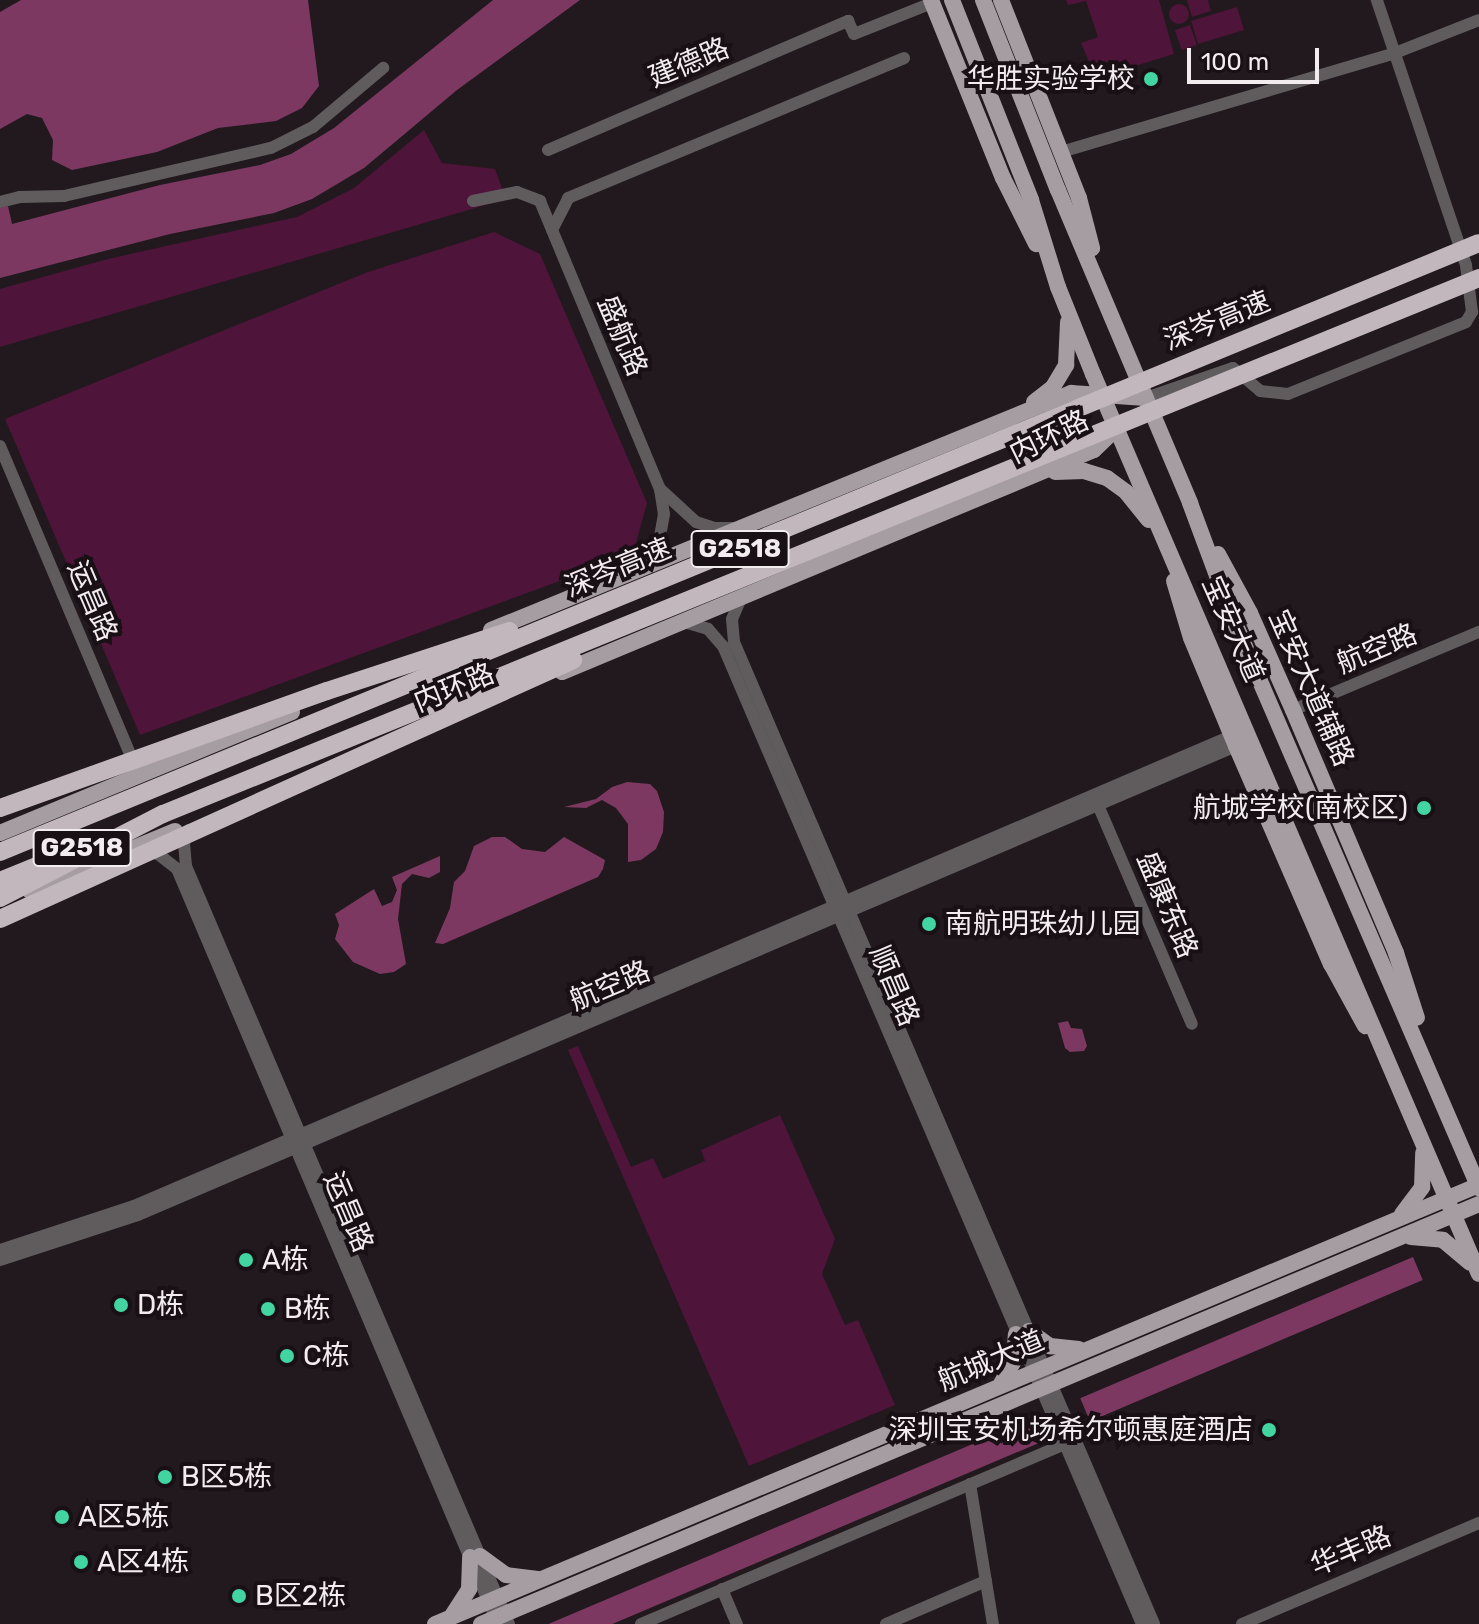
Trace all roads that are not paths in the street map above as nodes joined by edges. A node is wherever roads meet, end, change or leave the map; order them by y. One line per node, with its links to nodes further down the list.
1 (952, 0): 17 (main road, 宝安大道)
2 (983, 0): 18 (main road, 宝安大道)
3 (1001, 0): 11 (main road)
4 (1377, 0): 7 (street)
5 (931, 1): 10 (street, 建德路); 17 (main road)
6 (1479, 20): 7 (street)
7 (1395, 53): 11 (street); 16 (street)
8 (904, 58): 14 (street)
9 (383, 68): 13 (street)
10 (548, 150)
11 (1061, 152): 18 (main road)
12 (473, 201): 14 (street, 盛航路)
13 (0, 202)
14 (552, 230): 26 (street, 盛航路)
15 (1479, 243): 31 (highway, 深岑高速 / G2518, bridge)
16 (1475, 268): 21 (street); 33 (highway, 深岑高速 / G2518, bridge)
17 (1058, 287): 19 (main road, 宝安大道)
18 (1107, 299): 21 (main road, 宝安大道)
19 (1067, 310): 20 (main road, 宝安大道); 22 (main road)
20 (1102, 395): 21 (main road, 内环路); 22 (main road, 内环路); 23 (main road, 宝安大道)
21 (1146, 398): 23 (main road, 内环路); 27 (main road, 宝安大道)
22 (1017, 415): 28 (main road, 内环路)
23 (1116, 429): 25 (main road, 内环路); 29 (main road, 宝安大道)
24 (0, 446): 38 (street, 运昌路)
25 (1036, 475): 29 (main road); 32 (main road, 内环路)
26 (660, 489): 28 (street); 30 (street)
27 (1190, 503): 36 (main road, 宝安大道辅路); 51 (main road, 宝安大道)
28 (744, 526): 30 (main road, 内环路)
29 (1160, 533): 37 (main road); 52 (main road, 宝安大道)
30 (627, 574): 38 (main road, 内环路)
31 (660, 582): 40 (highway, bridge); 45 (highway, 深岑高速 / G2518, bridge)
32 (741, 598): 34 (main road, 内环路); 48 (street, 顺昌路)
33 (689, 601): 41 (highway, 深岑高速 / G2518, bridge); 49 (highway, bridge)
34 (684, 622): 42 (main road, 内环路); 48 (street, 顺昌路)
35 (1479, 632): 36 (street, 航空路)
36 (1293, 710): 51 (main road, 宝安大道辅路)
37 (1234, 741): 39 (street, 航空路); 48 (street, 航空路); 52 (main road)
38 (139, 775): 43 (main road, 内环路)
39 (1098, 805): 48 (street, 航空路); 50 (street, 盛康东路)
40 (0, 807)
41 (163, 814): 46 (highway, 深岑高速 / G2518); 47 (highway)
42 (196, 822): 44 (main road, 内环路); 55 (street, 运昌路)
43 (0, 833)
44 (128, 850): 47 (main road, 内环路); 55 (street, 运昌路)
45 (0, 852)
46 (0, 881)
47 (0, 901)
48 (841, 908): 55 (street, 航空路); 66 (street, 顺昌路)
49 (0, 919)
50 (1192, 1024)
51 (1436, 1080): 53 (main road, 宝安大道)
52 (1397, 1083): 54 (main road, 宝安大道)
53 (1454, 1127): 56 (main road); 57 (main road, 宝安大道)
54 (1419, 1136): 58 (main road, 宝安大道); 61 (main road)
55 (296, 1140): 63 (street, 航空路); 64 (street, 航空路); 74 (street, 运昌路)
56 (1479, 1156)
57 (1479, 1186): 58 (main road, 航城大道)
58 (1447, 1199): 60 (main road, 宝安大道); 61 (main road, 航城大道)
59 (1479, 1204): 60 (main road, 航城大道)
60 (1453, 1215): 62 (main road, 航城大道); 65 (main road, 宝安大道)
61 (1395, 1220): 67 (main road, 航城大道)
62 (1394, 1241): 65 (main road); 70 (main road, 航城大道)
63 (0, 1250)
64 (0, 1260)
65 (1479, 1275)
66 (1022, 1332): 67 (main road); 68 (street, 顺昌路); 69 (main road)
67 (1089, 1348): 68 (main road, 航城大道)
68 (1039, 1369): 69 (main road, 航城大道); 70 (street, 顺昌路)
69 (1000, 1386): 75 (main road, 航城大道)
70 (1049, 1393): 71 (street, 顺昌路); 79 (main road, 航城大道)
71 (1068, 1439): 72 (street); 85 (street); 86 (street)
72 (970, 1484): 76 (street); 77 (street)
73 (1479, 1523): 87 (street, 华丰路)
74 (475, 1557): 75 (main road); 78 (street, 运昌路); 80 (main road)
75 (544, 1578): 78 (main road, 航城大道)
76 (986, 1581): 83 (street); 84 (street)
77 (722, 1589): 81 (street); 82 (street)
78 (493, 1600): 79 (street, 运昌路); 80 (main road, 航城大道)
79 (498, 1621)
80 (441, 1622)
81 (641, 1624)
82 (737, 1624)
83 (886, 1624)
84 (993, 1624)
85 (1142, 1624)
86 (1154, 1624)
87 (1242, 1624)

